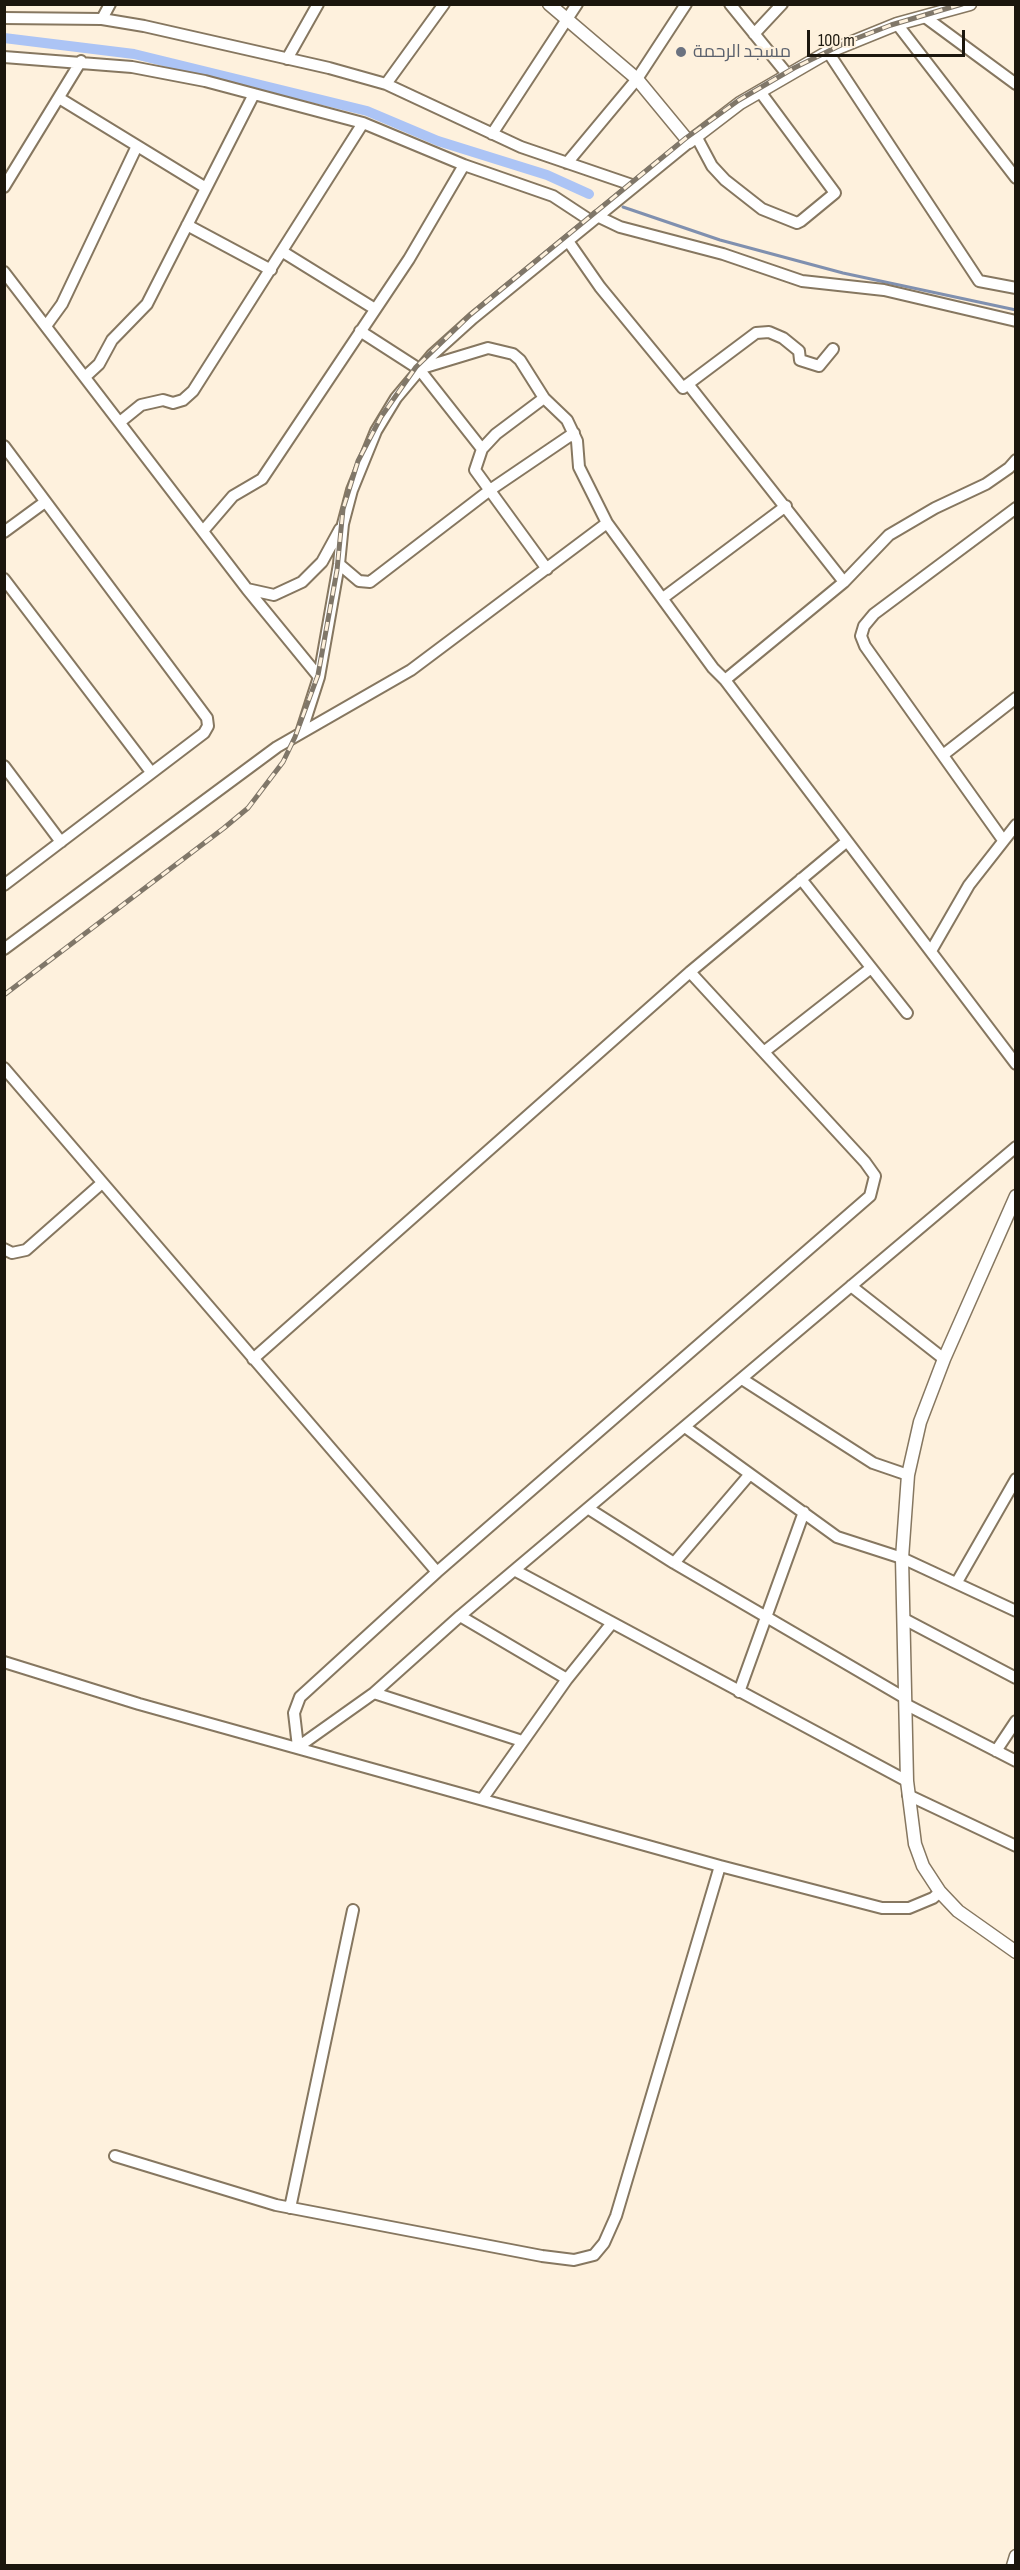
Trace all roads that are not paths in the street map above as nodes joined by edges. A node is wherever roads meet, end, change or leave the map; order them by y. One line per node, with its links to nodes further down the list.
1 (110, 4): 12 (street)
2 (318, 4): 18 (street)
3 (444, 4): 22 (street)
4 (549, 4): 13 (street)
5 (577, 4): 13 (street)
6 (686, 4): 21 (street)
7 (730, 4): 15 (street)
8 (782, 4): 15 (street)
9 (968, 5): 10 (street)
10 (925, 16): 14 (street); 23 (street)
11 (4, 18): 12 (street)
12 (102, 19): 18 (street)
13 (567, 20): 21 (street); 28 (street)
14 (897, 24): 16 (street); 33 (street)
15 (754, 34): 20 (street)
16 (828, 52): 20 (street); 43 (street)
17 (4, 57): 19 (street)
18 (287, 59): 22 (street)
19 (81, 61): 25 (street); 26 (street)
20 (787, 74): 24 (street)
21 (638, 79): 29 (street); 31 (street)
22 (386, 84): 28 (street)
23 (1016, 84)
24 (761, 93): 29 (street); 29 (street)
25 (254, 94): 27 (street); 36 (street)
26 (59, 98): 30 (street); 35 (street)
27 (363, 123): 32 (street); 40 (street)
28 (492, 134): 31 (street)
29 (693, 139): 34 (street)
30 (137, 146): 36 (street); 46 (street)
31 (567, 163): 34 (street)
32 (464, 165): 37 (street); 44 (street)
33 (1016, 178)
34 (635, 186): 37 (street)
35 (4, 187)
36 (206, 188): 38 (street)
37 (594, 219): 39 (street); 45 (street)
38 (187, 225): 41 (street); 50 (street)
39 (568, 241): 49 (street); 51 (street)
40 (283, 252): 41 (street); 44 (street)
41 (272, 270): 53 (street)
42 (4, 272): 46 (street)
43 (1016, 288)
44 (375, 309): 47 (street)
45 (1016, 321)
46 (46, 326): 50 (street)
47 (360, 332): 49 (street); 64 (street)
48 (833, 349): 51 (street)
49 (419, 369): 52 (street); 56 (street); 63 (street)
50 (86, 376): 53 (street)
51 (688, 384): 60 (street)
52 (544, 398): 54 (street); 56 (street)
53 (120, 422): 64 (street)
54 (574, 433): 58 (street); 62 (street)
55 (4, 446): 59 (street)
56 (482, 449): 58 (street)
57 (1016, 460): 69 (street)
58 (490, 490): 66 (street); 67 (street)
59 (45, 502): 65 (street); 78 (street)
60 (786, 506): 69 (street); 71 (street)
61 (1016, 508): 76 (street)
62 (608, 523): 67 (street); 71 (street)
63 (343, 524): 66 (street); 70 (street)
64 (203, 531): 70 (street)
65 (4, 532)
66 (339, 564): 72 (street)
67 (547, 568): 75 (street)
68 (4, 579): 78 (street)
69 (844, 582): 73 (street)
70 (247, 589): 72 (street)
71 (663, 598): 73 (street)
72 (319, 677): 75 (street)
73 (726, 680): 82 (street)
74 (1016, 698): 76 (street)
75 (301, 734): 85 (street)
76 (943, 755): 80 (street)
77 (4, 766): 81 (street)
78 (151, 772): 81 (street)
79 (1016, 825): 80 (street)
80 (1002, 840): 86 (street)
81 (62, 842): 84 (street)
82 (846, 842): 83 (street); 86 (street)
83 (801, 879): 87 (street); 88 (street)
84 (4, 885)
85 (4, 949)
86 (931, 951): 91 (street)
87 (871, 968): 89 (street); 90 (street)
88 (690, 972): 90 (street); 98 (street)
89 (907, 1013)
90 (765, 1052): 110 (street)
91 (1016, 1064)
92 (4, 1068): 94 (street)
93 (1016, 1147): 97 (street)
94 (102, 1183): 96 (street); 98 (street)
95 (1016, 1196): 99 (street)
96 (4, 1249)
97 (851, 1286): 99 (street); 100 (street)
98 (253, 1359): 110 (street)
99 (944, 1359): 103 (street)
100 (742, 1379): 101 (street); 103 (street)
101 (685, 1427): 102 (street); 105 (street)
102 (750, 1474): 106 (street); 108 (street)
103 (908, 1475): 107 (street)
104 (1016, 1479): 111 (street)
105 (590, 1509): 108 (street); 109 (street)
106 (804, 1512): 107 (street); 114 (street)
107 (902, 1558): 111 (street); 115 (street)
108 (674, 1563): 114 (street)
109 (516, 1571): 113 (street); 116 (street)
110 (437, 1572): 125 (street)
111 (957, 1582): 112 (street)
112 (1016, 1611)
113 (460, 1616): 119 (street); 121 (street)
114 (765, 1618): 120 (street); 122 (street)
115 (904, 1619): 118 (street); 122 (street)
116 (612, 1623): 119 (street); 120 (street)
117 (4, 1662): 125 (street)
118 (1016, 1678)
119 (567, 1679): 124 (street)
120 (739, 1692): 128 (street)
121 (374, 1693): 124 (street); 125 (street)
122 (905, 1701): 126 (street); 128 (street)
123 (1016, 1720): 126 (street)
124 (522, 1741): 130 (street)
125 (298, 1747): 130 (street)
126 (996, 1751): 127 (street)
127 (1016, 1761)
128 (907, 1781): 129 (street)
129 (908, 1795): 131 (street); 133 (street)
130 (483, 1798): 132 (street)
131 (1016, 1846)
132 (720, 1866): 133 (street); 137 (street)
133 (940, 1892): 135 (street)
134 (352, 1910): 137 (street)
135 (1016, 1952)
136 (115, 2156): 137 (street)
137 (290, 2208)
138 (1016, 2556): 139 (street)
139 (1013, 2565)

